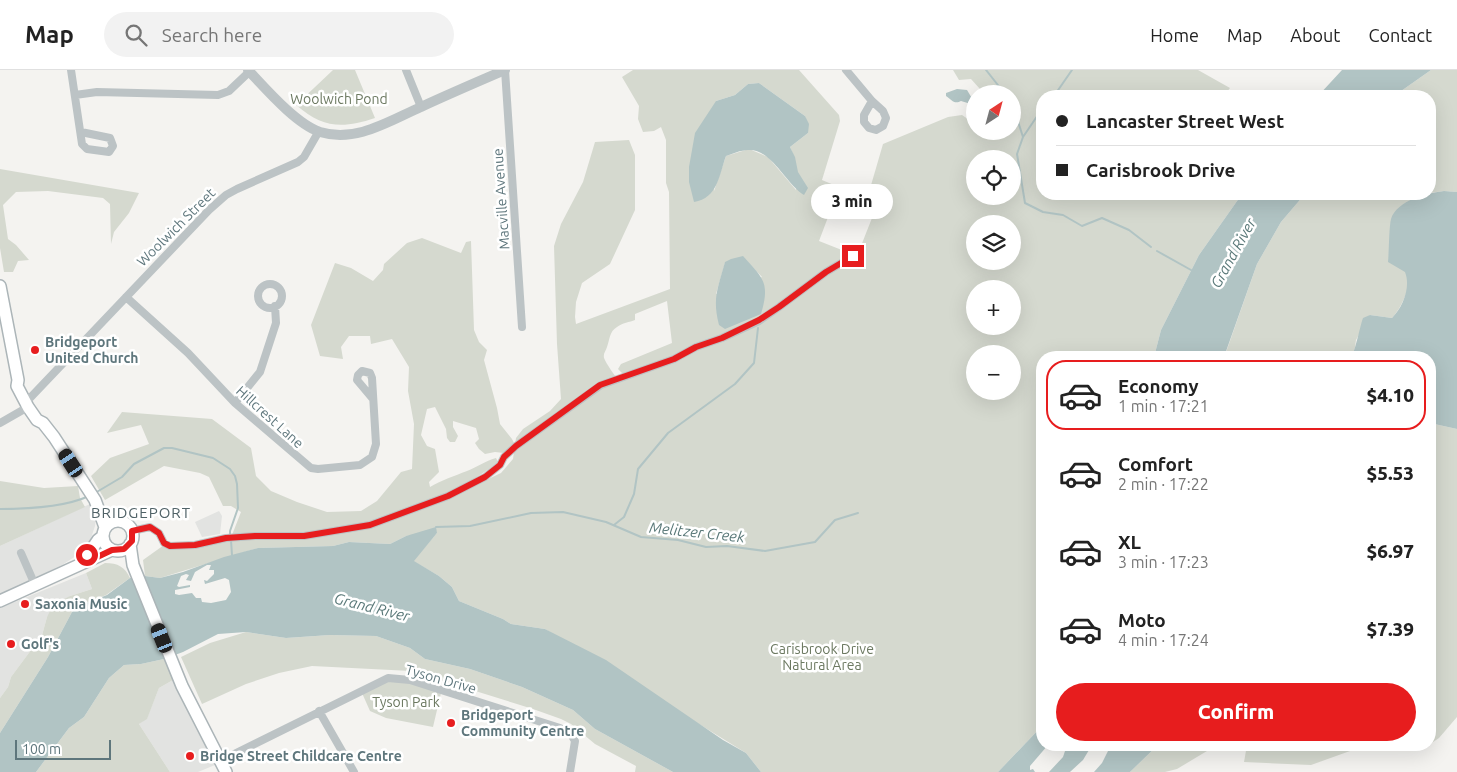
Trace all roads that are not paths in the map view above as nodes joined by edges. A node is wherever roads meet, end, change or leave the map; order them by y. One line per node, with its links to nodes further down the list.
1 (71, 70): 6 (street)
2 (406, 70): 8 (street)
3 (505, 70): 8 (street); 15 (street, Macville Avenue)
4 (846, 70): 7 (street)
5 (248, 71): 6 (street); 10 (street)
6 (75, 95): 9 (street)
7 (872, 101)
8 (421, 107): 10 (street)
9 (81, 132)
10 (319, 132): 13 (street, Woolwich Street)
11 (853, 256): 22 (street)
12 (0, 286): 17 (main road)
13 (126, 297): 17 (street, Woolwich Street); 18 (street, Hillcrest Lane)
14 (276, 306): 18 (street)
15 (522, 327)
16 (373, 399): 18 (street, Hillcrest Lane)
17 (29, 402): 19 (street, Woolwich Street); 20 (main road)
18 (235, 403)
19 (0, 423)
20 (95, 500): 21 (main road); 23 (main road)
21 (118, 521): 22 (main road); 23 (main road)
22 (132, 531): 24 (main road)
23 (104, 532): 25 (main road); 27 (main road)
24 (130, 544): 25 (main road); 28 (main road)
25 (115, 550): 27 (main road); 28 (main road)
26 (21, 553): 29 (street)
27 (84, 561): 29 (main road)
28 (135, 569): 32 (main road)
29 (35, 585): 30 (main road)
30 (0, 601)
31 (319, 712): 32 (street, Tyson Drive); 34 (street); 35 (street, Tyson Drive)
32 (220, 761): 33 (main road)
33 (226, 772)
34 (354, 772)
35 (570, 772)

